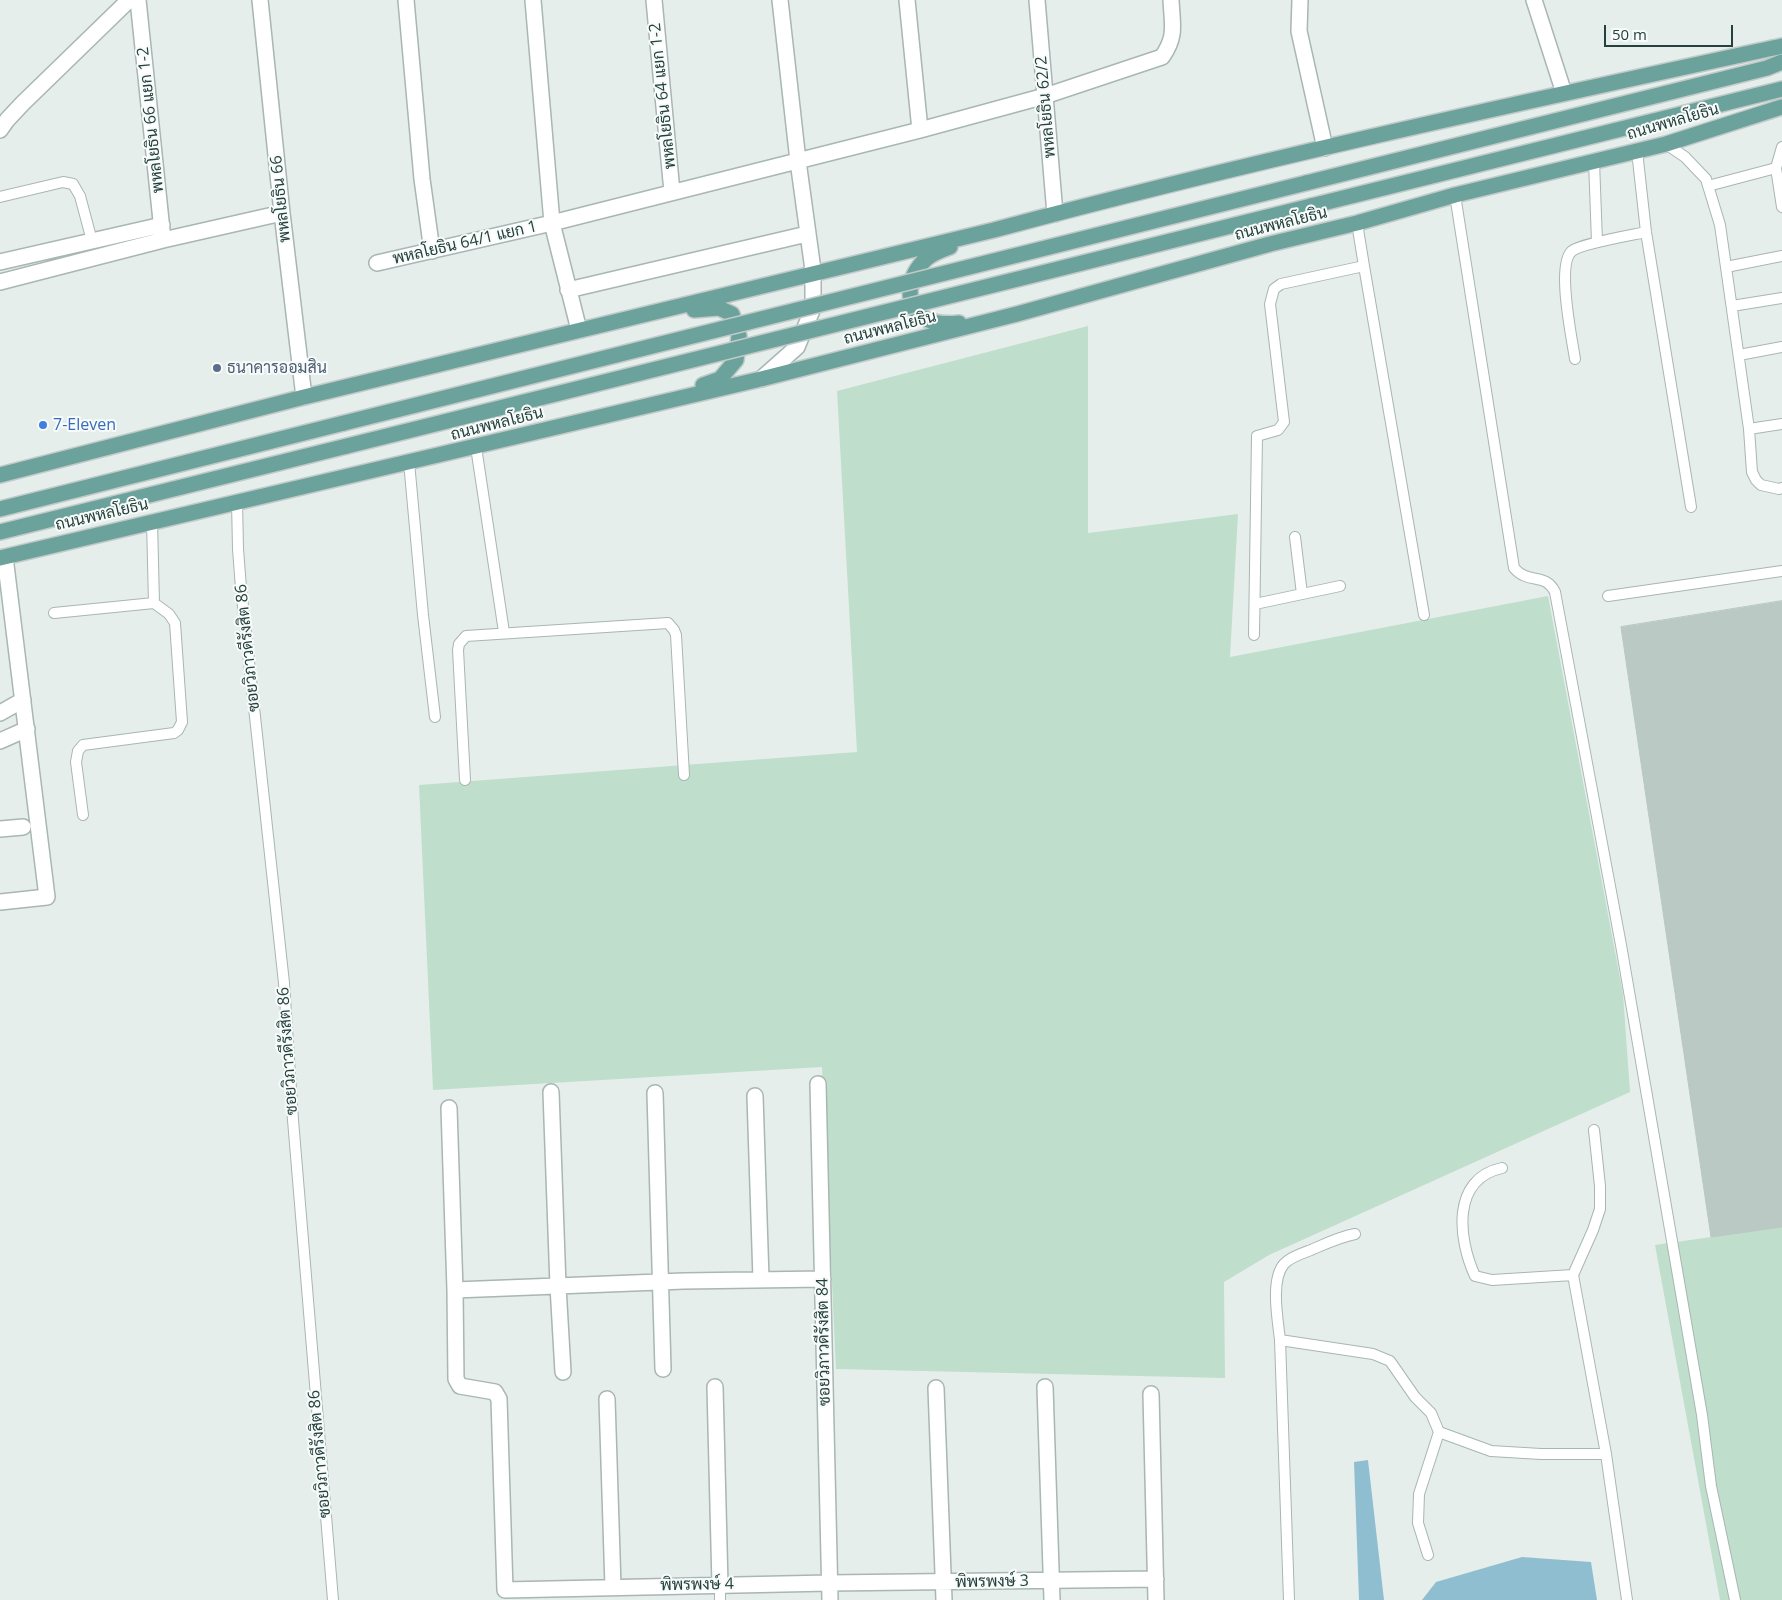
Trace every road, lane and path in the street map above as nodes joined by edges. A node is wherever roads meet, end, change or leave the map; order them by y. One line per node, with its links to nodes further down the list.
1 (129, 0): 19 (street)
2 (138, 0): 37 (street, พหลโยธิน 66 แยก 1-2)
3 (260, 0): 33 (street, พหลโยธิน 66)
4 (406, 0): 44 (street)
5 (533, 0): 35 (street)
6 (654, 0): 29 (street, พหลโยธิน 64 แยก 1-2)
7 (780, 0): 25 (street)
8 (907, 0): 20 (street)
9 (1037, 0): 17 (street, พหลโยธิน 62/2)
10 (1171, 0): 17 (street, พหลโยธิน 64/1 แยก 1)
11 (1300, 0): 23 (street)
12 (1534, 0): 16 (street)
13 (1782, 46): 16 (main road)
14 (1782, 62): 72 (main road, ถนนพหลโยธิน, bridge)
15 (1782, 89): 74 (main road, ถนนพหลโยธิน, bridge)
16 (1564, 93): 23 (main road)
17 (1045, 96): 20 (street, พหลโยธิน 64/1 แยก 1); 34 (street, พหลโยธิน 62/2)
18 (1782, 107): 21 (main road, ถนนพหลโยธิน)
19 (0, 130)
20 (920, 130): 25 (street, พหลโยธิน 64/1 แยก 1)
21 (1666, 144): 24 (main road, ถนนพหลโยธิน); 28 (lane)
22 (1782, 147): 27 (lane)
23 (1325, 148): 34 (main road)
24 (1637, 151): 26 (main road, ถนนพหลโยธิน); 39 (lane)
25 (798, 161): 29 (street, พหลโยธิน 64/1 แยก 1); 40 (street)
26 (1594, 161): 30 (main road, ถนนพหลโยธิน); 43 (lane)
27 (1776, 168): 28 (lane); 32 (lane)
28 (1708, 186): 49 (lane)
29 (672, 192): 35 (street, พหลโยธิน 64/1 แยก 1)
30 (1455, 195): 36 (main road, ถนนพหลโยธิน); 137 (lane)
31 (0, 197): 42 (lane)
32 (1782, 207)
33 (282, 213): 41 (street); 62 (street, พหลโยธิน 66)
34 (1055, 214): 38 (main road)
35 (552, 223): 44 (street, พหลโยธิน 64/1 แยก 1); 52 (street)
36 (1357, 223): 48 (lane); 55 (main road, ถนนพหลโยธิน)
37 (162, 225): 41 (street, พหลโยธิน 66 แยก 1-2); 42 (street)
38 (994, 230): 50 (main road); 55 (main road)
39 (1646, 232): 43 (lane); 71 (lane)
40 (807, 234): 50 (street); 52 (street)
41 (164, 240): 51 (street)
42 (92, 241): 46 (street)
43 (1597, 242): 60 (lane)
44 (432, 251): 47 (street, พหลโยธิน 64/1 แยก 1)
45 (1782, 256): 49 (lane)
46 (0, 262)
47 (377, 263)
48 (1364, 266): 82 (lane); 84 (lane)
49 (1726, 267): 54 (lane)
50 (813, 271): 56 (main road); 61 (street)
51 (0, 282)
52 (568, 290): 57 (street)
53 (1782, 298): 54 (lane)
54 (1732, 306): 59 (lane)
55 (1017, 314): 61 (main road, ถนนพหลโยธิน)
56 (638, 316): 57 (main road); 63 (main road)
57 (579, 330): 62 (main road)
58 (1782, 348): 59 (lane)
59 (1739, 356): 65 (lane)
60 (1575, 359)
61 (761, 378): 63 (main road, ถนนพหลโยธิน)
62 (304, 397): 68 (main road)
63 (652, 404): 66 (main road, ถนนพหลโยธิน)
64 (1782, 424): 65 (lane)
65 (1749, 429): 69 (lane)
66 (476, 447): 67 (main road, ถนนพหลโยธิน); 85 (lane)
67 (409, 462): 70 (main road, ถนนพหลโยธิน); 89 (lane)
68 (0, 475)
69 (1781, 491)
70 (237, 502): 73 (main road, ถนนพหลโยธิน); 130 (lane, ซอยวิภาวดีรังสิต 86)
71 (1691, 507)
72 (0, 509)
73 (152, 522): 76 (main road, ถนนพหลโยธิน); 81 (lane)
74 (0, 532)
75 (1295, 537): 79 (lane)
76 (3, 557): 87 (street)
77 (1782, 571): 80 (lane)
78 (1340, 586): 79 (lane)
79 (1302, 594): 82 (lane)
80 (1608, 596)
81 (154, 603): 83 (lane); 94 (lane)
82 (1255, 604): 86 (lane)
83 (54, 613)
84 (1424, 615)
85 (504, 632): 92 (lane); 93 (lane)
86 (1254, 635)
87 (23, 700): 88 (street); 90 (street)
88 (0, 713)
89 (435, 718)
90 (27, 728): 91 (street); 97 (street)
91 (0, 741)
92 (684, 775)
93 (465, 780)
94 (83, 815)
95 (23, 827): 96 (street)
96 (0, 829)
97 (0, 902)
98 (818, 1084): 108 (street, ซอยวิภาวดีรังสิต 84)
99 (551, 1092): 110 (street)
100 (655, 1093): 109 (street)
101 (755, 1096): 107 (street)
102 (449, 1108): 111 (street)
103 (1594, 1130): 106 (lane)
104 (1502, 1168): 106 (lane)
105 (1354, 1234): 112 (lane)
106 (1573, 1275): 121 (lane)
107 (761, 1279): 108 (street); 109 (street)
108 (823, 1279): 126 (street, ซอยวิภาวดีรังสิต 84)
109 (660, 1282): 110 (street); 113 (street)
110 (558, 1286): 111 (street); 114 (street)
111 (455, 1290): 129 (street)
112 (1280, 1340): 120 (lane); 135 (lane)
113 (663, 1369)
114 (563, 1372)
115 (715, 1387): 128 (street)
116 (1045, 1387): 124 (street)
117 (936, 1388): 125 (street)
118 (1151, 1394): 123 (street)
119 (607, 1399): 127 (street)
120 (1439, 1432): 121 (lane); 122 (lane)
121 (1606, 1454): 136 (lane)
122 (1428, 1554)
123 (1156, 1580): 124 (street, พิพรพงษ์ 3); 134 (street)
124 (1051, 1581): 125 (street, พิพรพงษ์ 3); 133 (street)
125 (943, 1582): 126 (street, พิพรพงษ์ 3); 132 (street)
126 (829, 1583): 128 (street, พิพรพงษ์ 4); 131 (street, ซอยวิภาวดีรังสิต 84)
127 (613, 1587): 128 (street, พิพรพงษ์ 4); 129 (street, พิพรพงษ์ 4)
128 (720, 1592)
129 (505, 1595)
130 (333, 1600)
131 (830, 1600)
132 (944, 1600)
133 (1052, 1600)
134 (1156, 1600)
135 (1289, 1600)
136 (1627, 1600)
137 (1734, 1600)

